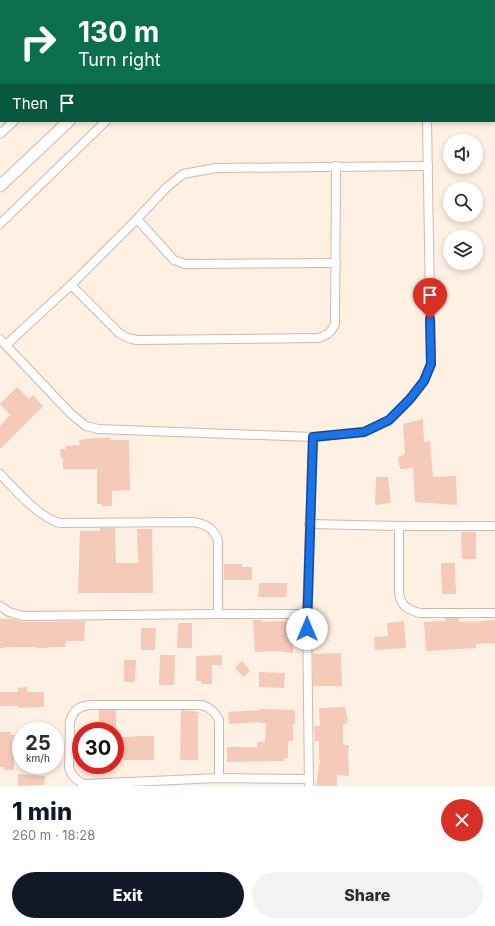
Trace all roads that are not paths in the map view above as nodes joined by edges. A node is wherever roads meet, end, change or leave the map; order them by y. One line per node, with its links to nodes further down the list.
1 (13, 122): 5 (street)
2 (68, 122): 8 (street)
3 (105, 122): 10 (street)
4 (427, 122): 7 (street)
5 (0, 134)
6 (336, 166): 7 (street); 9 (street); 11 (street)
7 (428, 166): 14 (street)
8 (0, 186)
9 (137, 219): 11 (street); 12 (street)
10 (0, 224)
11 (336, 263): 12 (street)
12 (71, 285): 13 (street)
13 (3, 342): 14 (street)
14 (313, 437): 16 (street)
15 (0, 474): 21 (street)
16 (310, 524): 17 (street); 22 (street)
17 (399, 526): 18 (street); 20 (street)
18 (495, 526)
19 (0, 606): 21 (street)
20 (495, 613)
21 (218, 614): 22 (street)
22 (307, 614): 24 (street)
23 (220, 778): 23 (street); 24 (street)
24 (309, 782)

